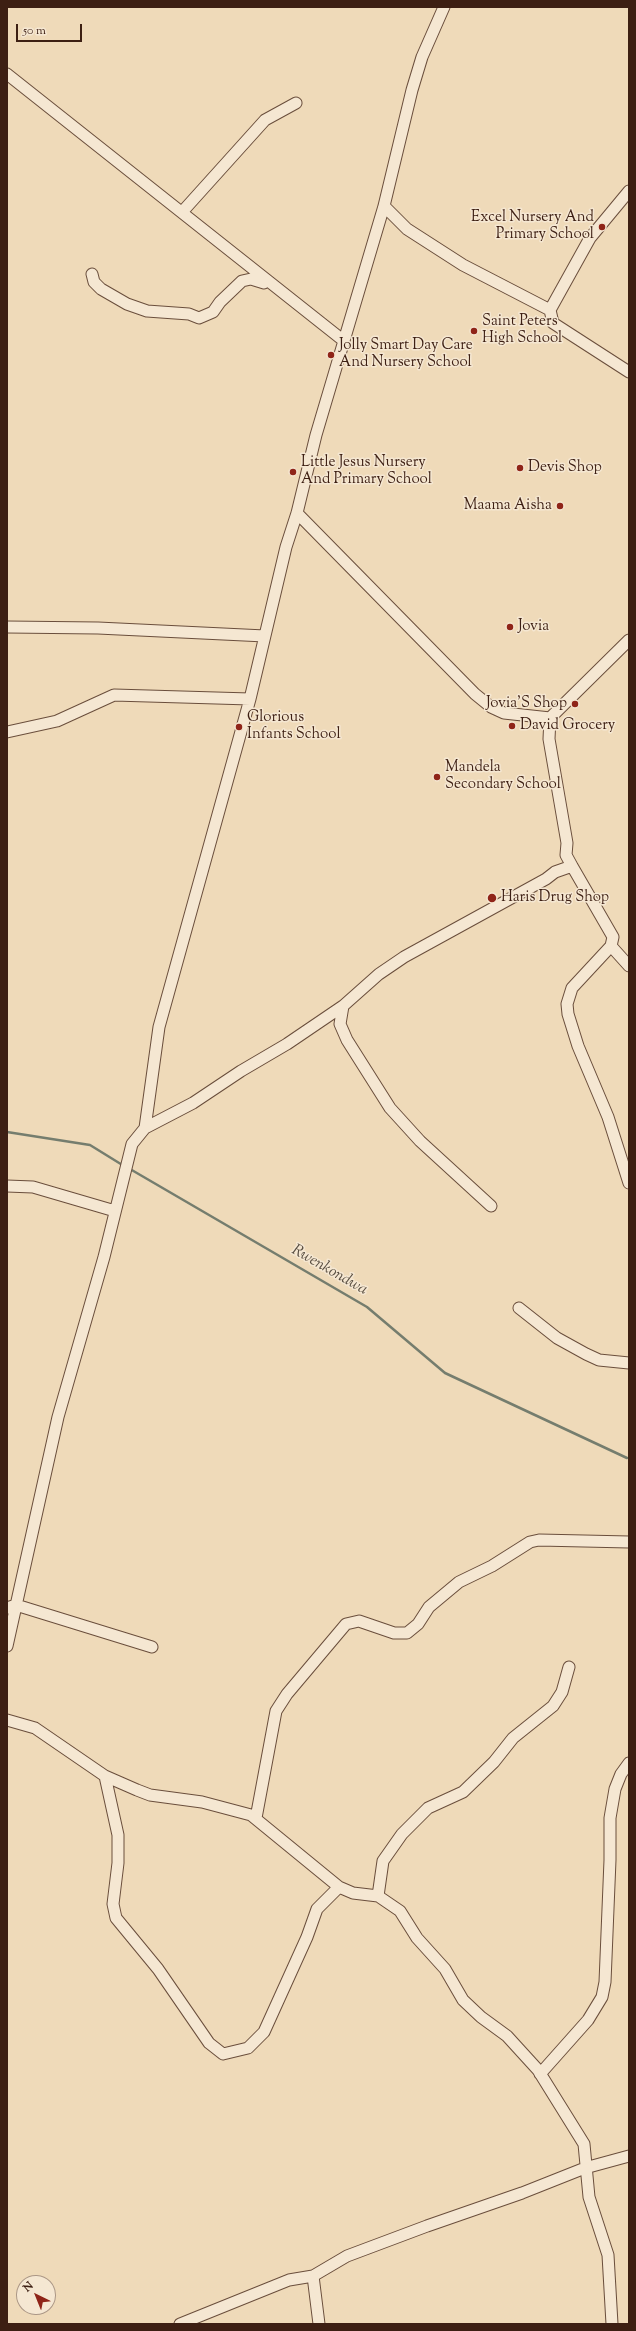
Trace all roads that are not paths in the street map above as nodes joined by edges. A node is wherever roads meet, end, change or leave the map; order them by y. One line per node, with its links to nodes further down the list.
1 (444, 7): 5 (street)
2 (7, 74): 6 (street)
3 (296, 103): 6 (street)
4 (629, 191): 9 (street)
5 (384, 206): 9 (street); 10 (street)
6 (183, 211): 8 (street)
7 (92, 274): 8 (street)
8 (271, 285): 10 (street)
9 (550, 310): 11 (street)
10 (344, 341): 12 (street)
11 (629, 372)
12 (297, 513): 14 (street); 17 (street)
13 (7, 626): 14 (street)
14 (265, 636): 16 (street)
15 (629, 640): 17 (street)
16 (250, 699): 18 (street); 23 (street)
17 (550, 718): 19 (street)
18 (7, 732)
19 (572, 866): 20 (street); 22 (street)
20 (611, 946): 21 (street); 24 (street)
21 (629, 966)
22 (343, 1006): 23 (street); 26 (street)
23 (146, 1128): 27 (street)
24 (629, 1183)
25 (7, 1186): 27 (street)
26 (491, 1206)
27 (115, 1211): 31 (street)
28 (519, 1308): 29 (street)
29 (629, 1363)
30 (629, 1542): 38 (street)
31 (11, 1607): 32 (street); 33 (street)
32 (7, 1646)
33 (152, 1647)
34 (569, 1667): 40 (street)
35 (7, 1720): 37 (street)
36 (629, 1763): 41 (street)
37 (105, 1776): 38 (street); 39 (street)
38 (256, 1818): 39 (street)
39 (339, 1887): 40 (street)
40 (378, 1896): 41 (street)
41 (540, 2074): 43 (street)
42 (629, 2156): 43 (street)
43 (585, 2168): 44 (street); 47 (street)
44 (313, 2276): 45 (street); 46 (street)
45 (180, 2324)
46 (319, 2324)
47 (612, 2324)

